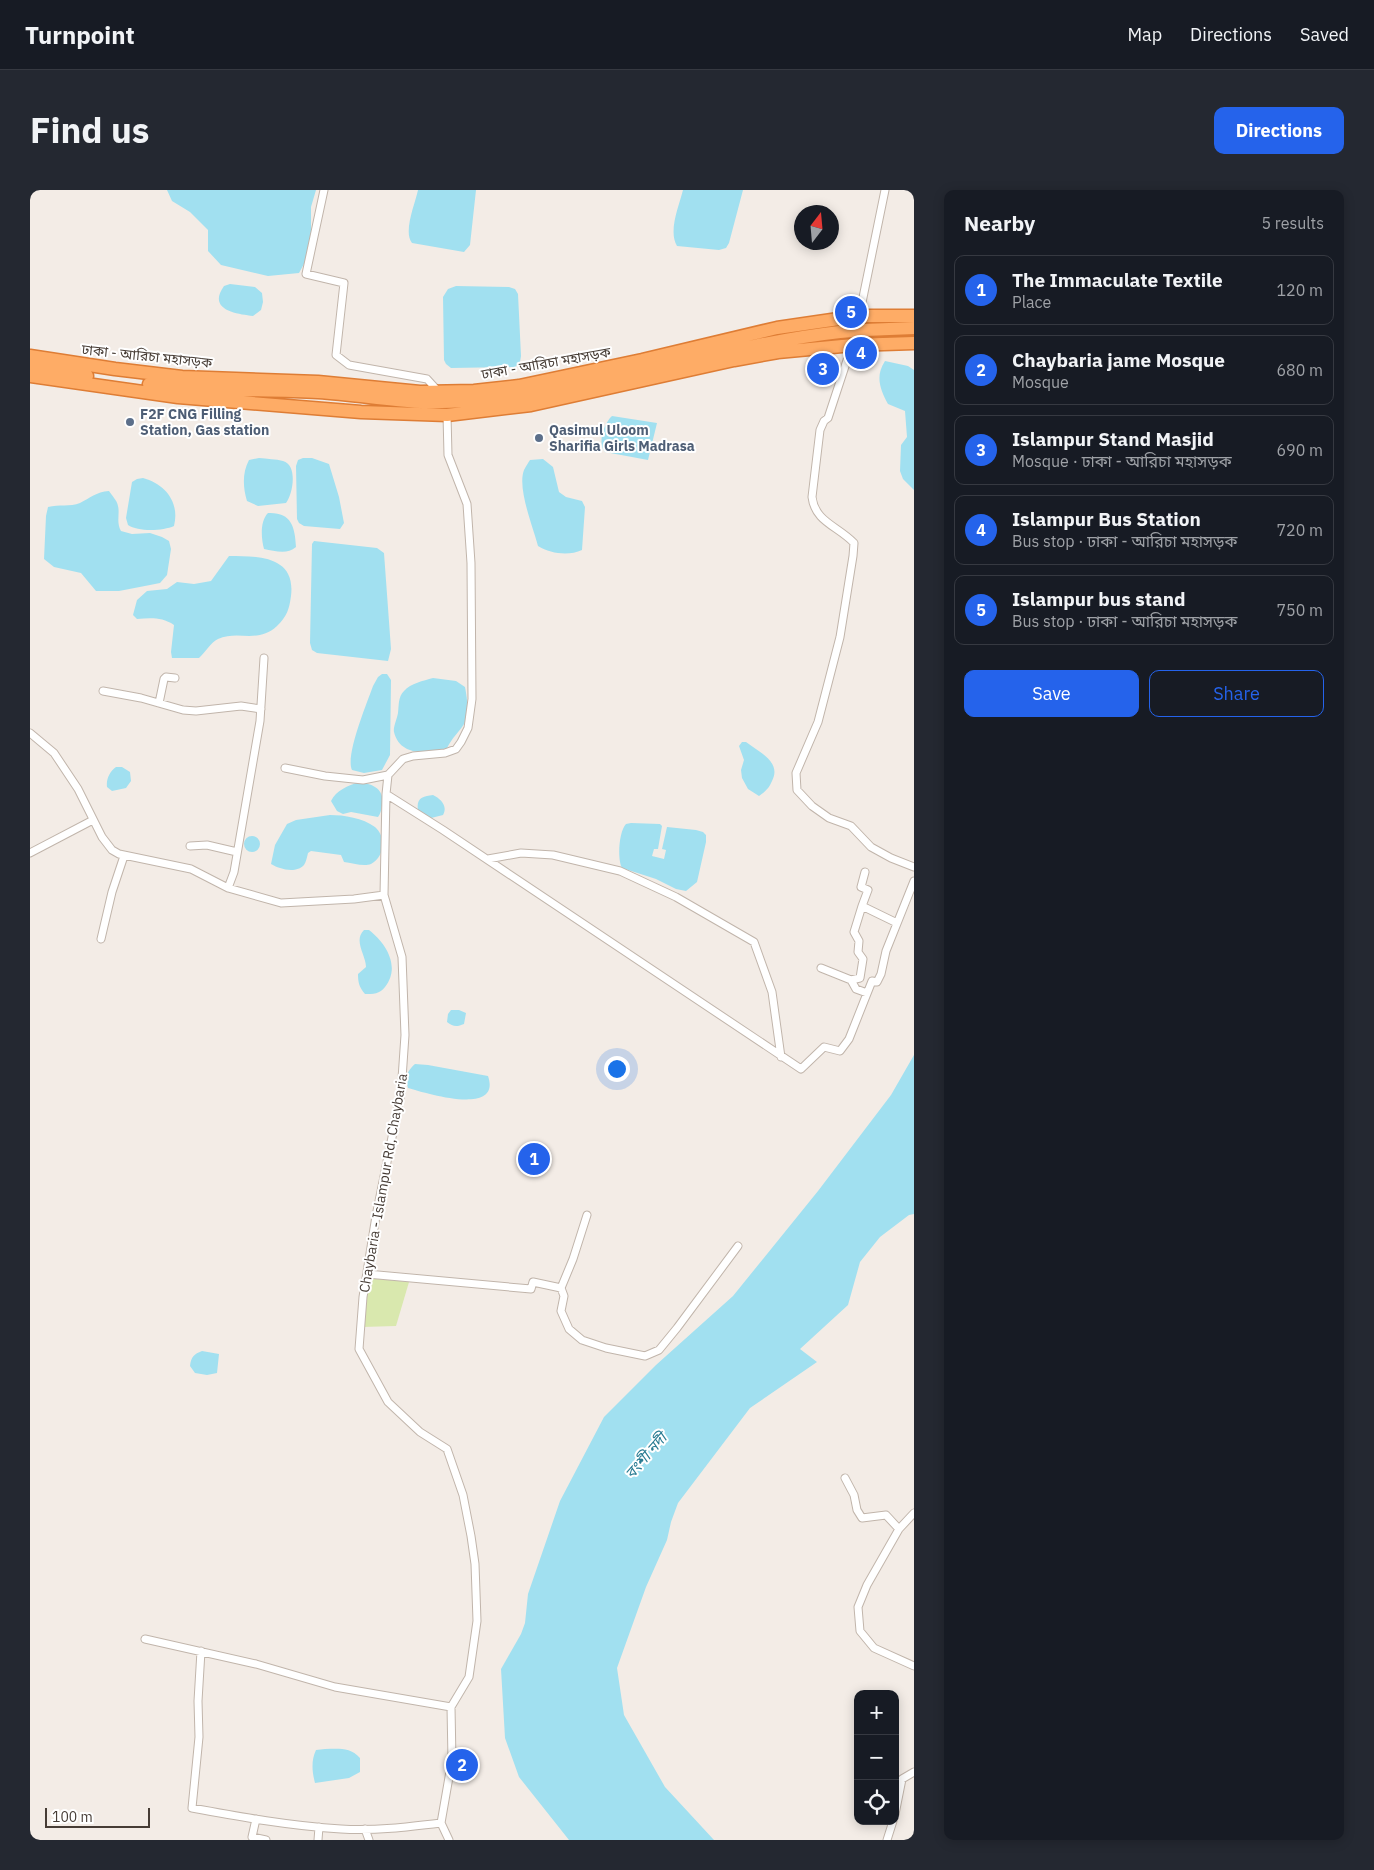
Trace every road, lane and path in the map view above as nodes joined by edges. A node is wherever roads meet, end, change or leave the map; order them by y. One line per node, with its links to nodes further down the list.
1 (324, 190): 12 (street)
2 (885, 190): 3 (street)
3 (859, 316): 4 (highway, ঢাকা - আরিচা মহাসড়ক); 7 (street); 12 (highway, ঢাকা - আরিচা মহাসড়ক)
4 (914, 316)
5 (914, 328): 13 (highway, bridge)
6 (914, 343): 7 (highway)
7 (852, 345): 14 (highway); 30 (street)
8 (30, 356): 11 (highway, ঢাকা - আরিচা মহাসড়ক)
9 (30, 366): 11 (highway)
10 (30, 376): 14 (highway)
11 (318, 387): 13 (highway)
12 (440, 392): 13 (highway, ঢাকা - আরিচা মহাসড়ক)
13 (386, 394)
14 (447, 415): 22 (street)
15 (264, 658): 19 (street)
16 (175, 678): 18 (street)
17 (103, 691): 18 (street)
18 (159, 703): 19 (street)
19 (261, 709): 26 (street)
20 (30, 733): 24 (street)
21 (285, 768): 22 (street)
22 (388, 775): 23 (street, Chaybaria - Islampur Rd, Chaybaria)
23 (386, 794): 29 (street); 34 (street, Chaybaria - Islampur Rd, Chaybaria)
24 (93, 820): 27 (street); 28 (street)
25 (190, 846): 26 (street)
26 (237, 852): 33 (street)
27 (30, 853)
28 (124, 856): 33 (street); 37 (street)
29 (488, 859): 41 (street); 41 (street)
30 (914, 867)
31 (865, 872): 35 (street)
32 (914, 881): 36 (street)
33 (228, 888): 34 (street)
34 (384, 895): 44 (street, Chaybaria - Islampur Rd, Chaybaria)
35 (862, 906): 36 (street); 39 (street)
36 (897, 923): 40 (street)
37 (101, 938)
38 (821, 968): 39 (street)
39 (851, 980): 40 (street)
40 (867, 993): 41 (street)
41 (781, 1057)
42 (587, 1214): 45 (street)
43 (738, 1246): 45 (street)
44 (367, 1274): 45 (street); 52 (street, Chaybaria - Islampur Rd, Chaybaria)
45 (561, 1288)
46 (845, 1478): 48 (street)
47 (914, 1513): 48 (street)
48 (899, 1529): 51 (street)
49 (145, 1639): 50 (street)
50 (201, 1651): 52 (street); 55 (street)
51 (914, 1666)
52 (451, 1707): 56 (street)
53 (914, 1772): 54 (street)
54 (899, 1794)
55 (256, 1819): 58 (street); 60 (street)
56 (441, 1823): 59 (street); 63 (street)
57 (892, 1825): 64 (street)
58 (319, 1827): 59 (street); 61 (street)
59 (365, 1829): 62 (street)
60 (266, 1840)
61 (318, 1840)
62 (369, 1840)
63 (449, 1840)
64 (887, 1840)

